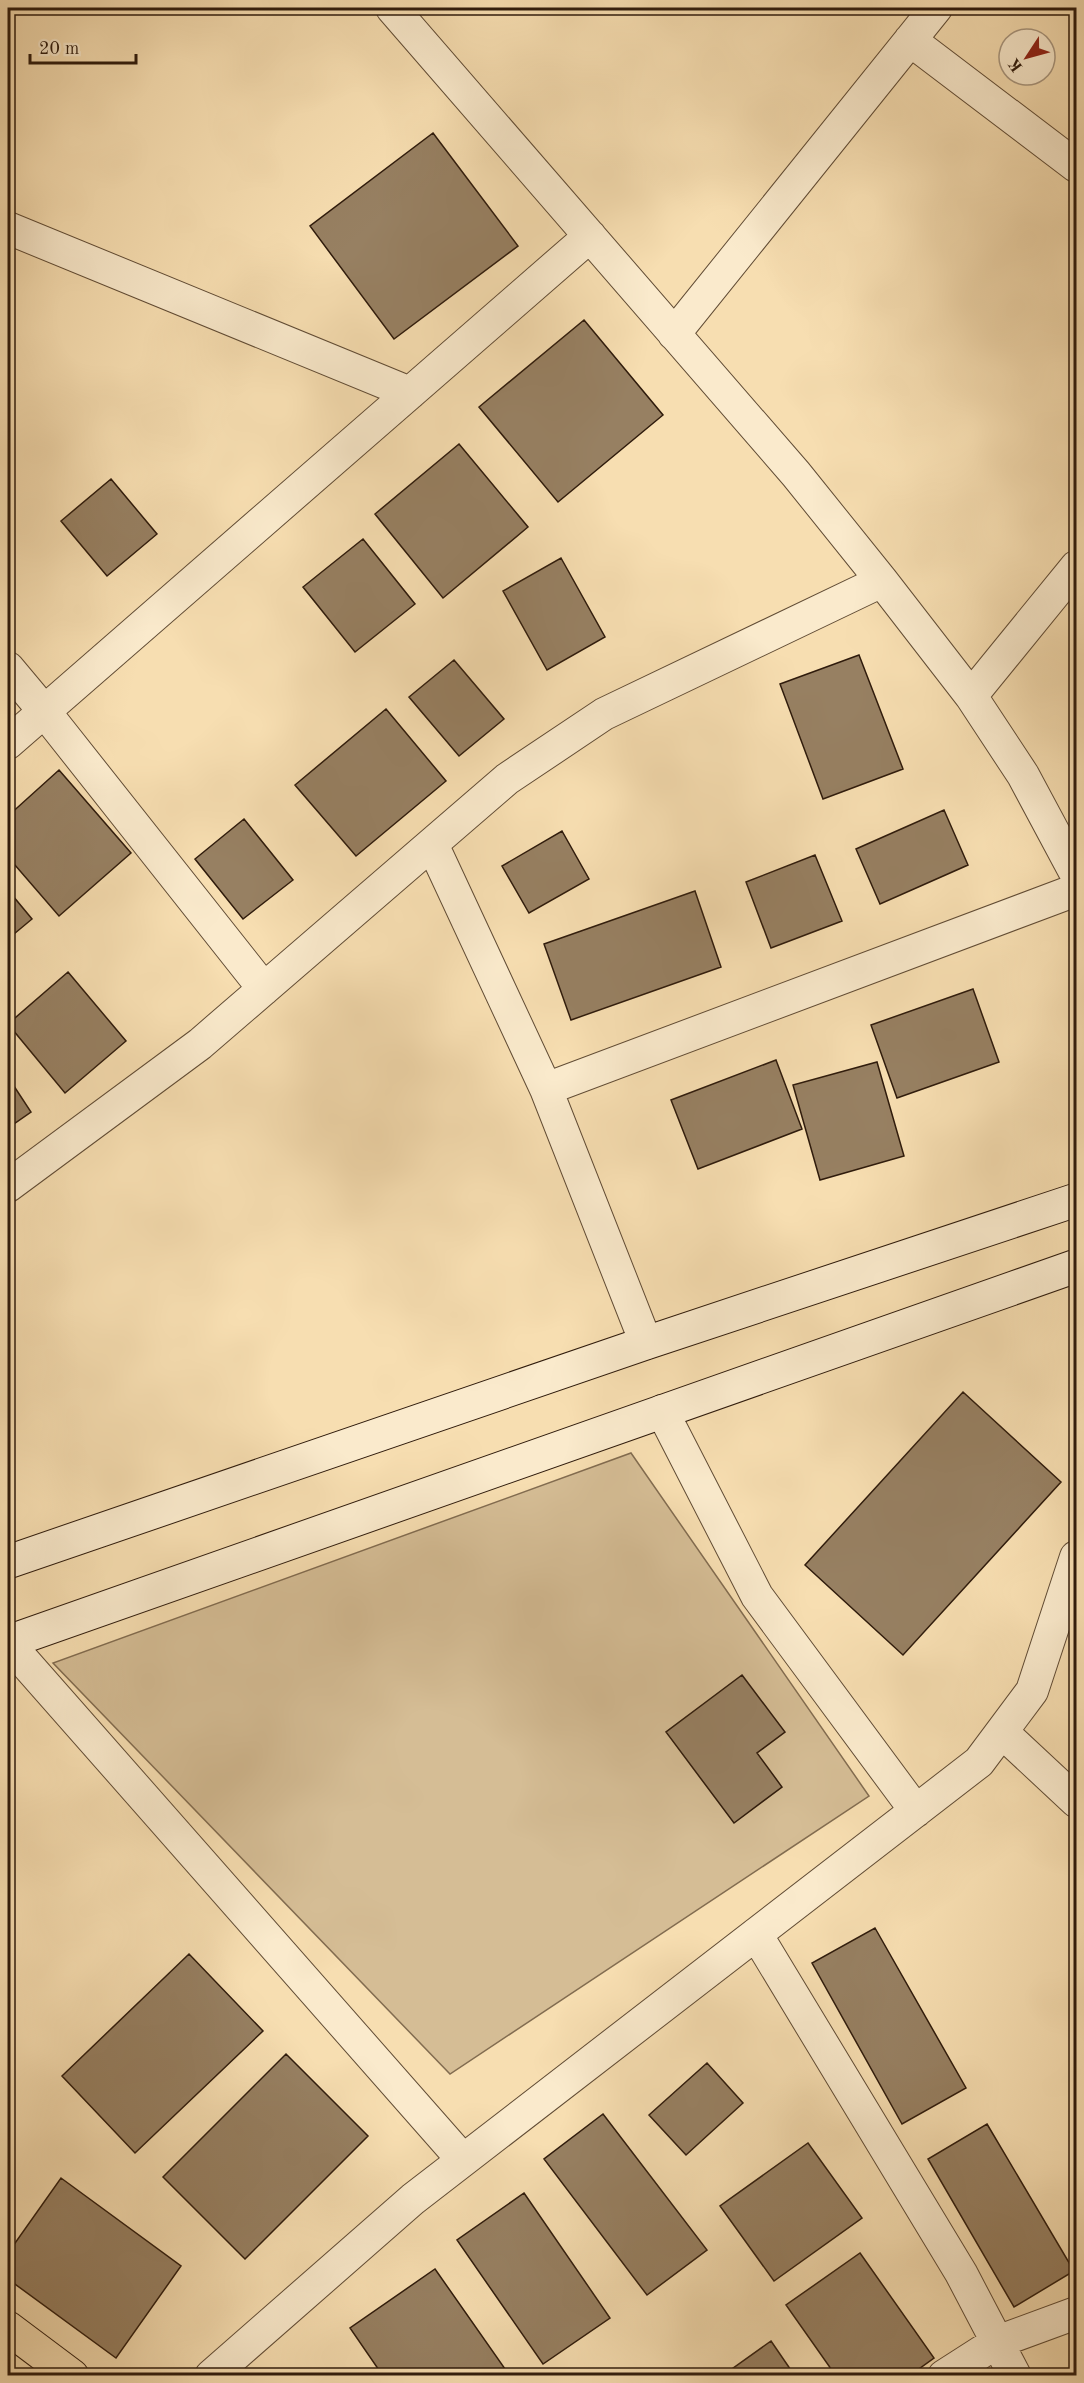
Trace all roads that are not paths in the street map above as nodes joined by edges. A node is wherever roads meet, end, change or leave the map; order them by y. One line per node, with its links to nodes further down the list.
1 (392, 8): 6 (street)
2 (936, 8): 3 (street)
3 (910, 40): 4 (street); 7 (street)
4 (1077, 166)
5 (8, 228): 8 (street)
6 (590, 236): 7 (street); 8 (street)
7 (674, 334): 10 (street)
8 (410, 393): 13 (street)
9 (1077, 567): 12 (street)
10 (882, 581): 12 (street); 15 (street)
11 (8, 668): 13 (street)
12 (971, 696): 16 (street)
13 (44, 711): 14 (street); 18 (street)
14 (8, 743)
15 (432, 844): 18 (street); 19 (street)
16 (1077, 874)
17 (1077, 890): 19 (street)
18 (264, 989): 20 (street)
19 (546, 1089): 23 (street)
20 (8, 1186)
21 (1077, 1200): 23 (street)
22 (1077, 1266): 24 (street)
23 (646, 1343): 26 (street)
24 (662, 1411): 27 (street); 30 (street)
25 (1077, 1557): 28 (street)
26 (8, 1562)
27 (8, 1642): 32 (street)
28 (1002, 1732): 29 (street); 30 (street)
29 (1077, 1801)
30 (916, 1810): 31 (street)
31 (756, 1934): 32 (street); 35 (street)
32 (463, 2160): 37 (street)
33 (1077, 2313): 35 (street)
34 (8, 2328): 36 (main road)
35 (997, 2342): 38 (street); 39 (street)
36 (72, 2376)
37 (211, 2376)
38 (944, 2376)
39 (1015, 2376)

